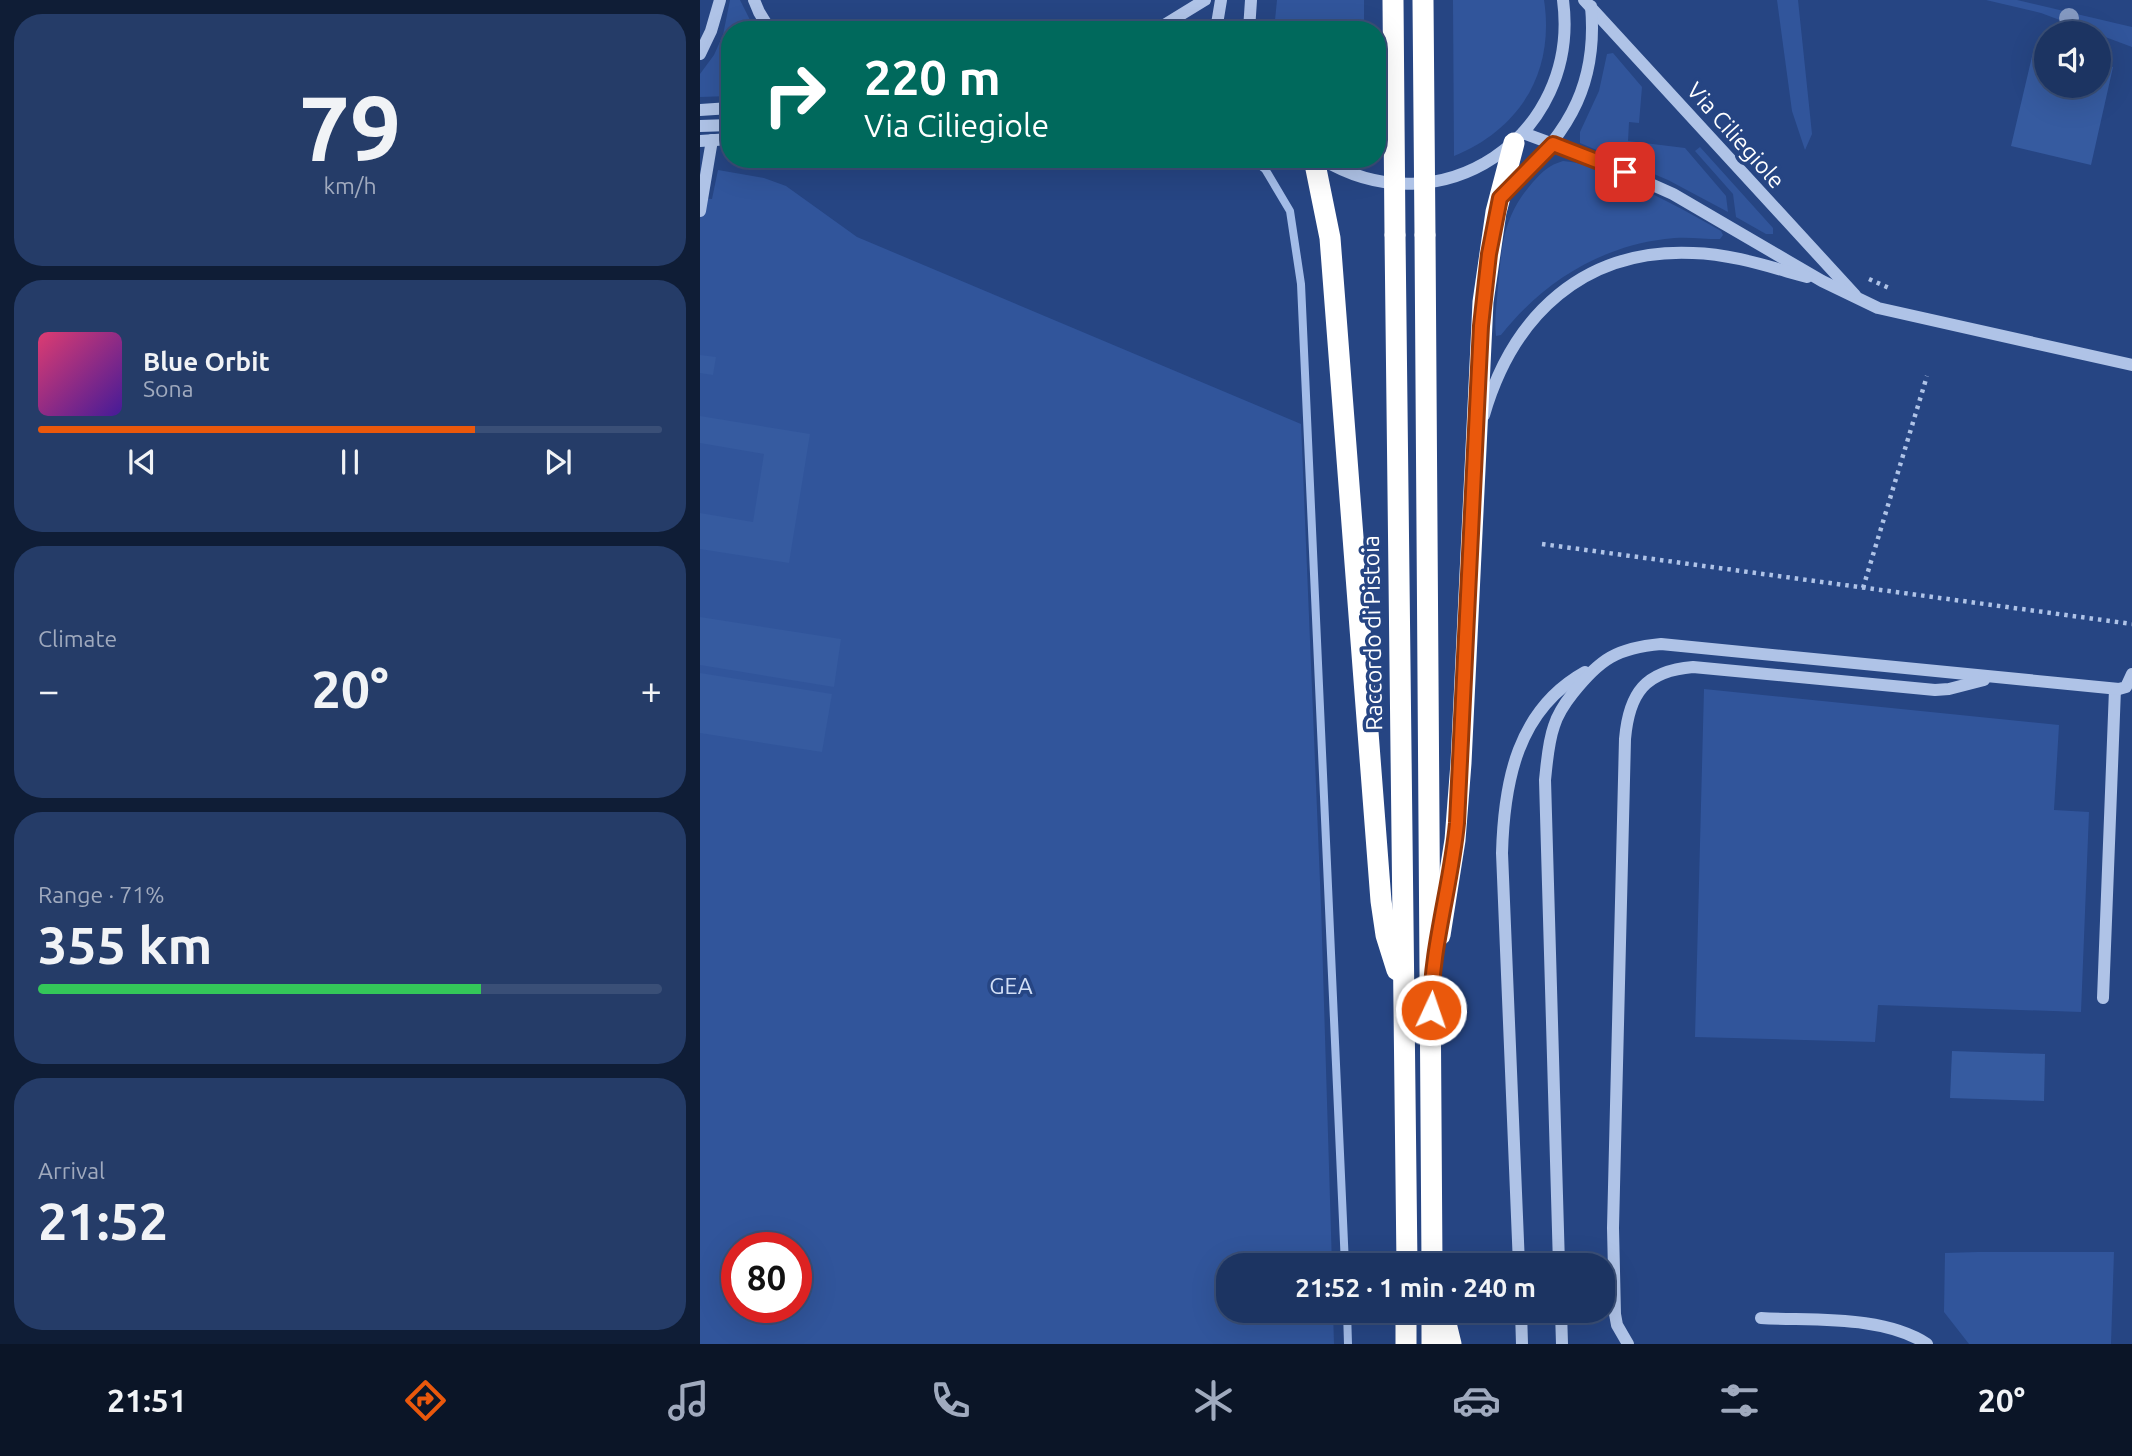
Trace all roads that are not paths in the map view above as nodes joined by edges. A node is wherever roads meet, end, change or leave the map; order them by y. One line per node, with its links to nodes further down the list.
1 (720, 0): 14 (street)
2 (754, 0): 10 (street)
3 (1205, 0): 11 (street)
4 (1221, 0): 12 (street)
5 (1251, 0): 13 (street)
6 (1393, 0): 35 (highway, Raccordo di Pistoia, bridge)
7 (1423, 0): 34 (highway, bridge)
8 (1563, 0): 19 (street)
9 (1589, 2): 21 (street); 27 (street, Via Ciliegiole)
10 (764, 21)
11 (1171, 21)
12 (1218, 21)
13 (1250, 21)
14 (700, 54)
15 (721, 109): 16 (street)
16 (700, 110)
17 (721, 125): 18 (street)
18 (700, 126)
19 (1518, 138): 21 (street, Via Ciliegiole); 23 (street); 24 (highway)
20 (706, 140): 25 (street)
21 (1553, 144): 24 (street); 26 (street, Via Ciliegiole)
22 (1316, 168): 35 (highway)
23 (1342, 168)
24 (1500, 198): 29 (highway)
25 (700, 211)
26 (1822, 281): 27 (street, Via Ciliegiole); 29 (street)
27 (1858, 298): 28 (street, Via Ciliegiole)
28 (2132, 365)
29 (1477, 439): 34 (highway)
30 (1592, 669): 32 (street); 39 (street); 40 (street)
31 (2132, 674): 33 (street)
32 (1994, 678): 33 (street); 52 (street)
33 (2115, 689): 36 (street)
34 (1431, 985): 38 (highway)
35 (1403, 986): 37 (highway, Raccordo di Pistoia)
36 (2103, 998)
37 (1407, 1253)
38 (1432, 1253)
39 (1519, 1253)
40 (1559, 1253)
41 (1761, 1318): 53 (street)
42 (1406, 1323): 47 (highway)
43 (1432, 1323): 48 (highway)
44 (1446, 1323): 49 (highway)
45 (1521, 1323): 50 (street)
46 (1561, 1323): 51 (street)
47 (1406, 1344)
48 (1432, 1344)
49 (1451, 1344)
50 (1522, 1344)
51 (1562, 1344)
52 (1628, 1344)
53 (1927, 1344)

